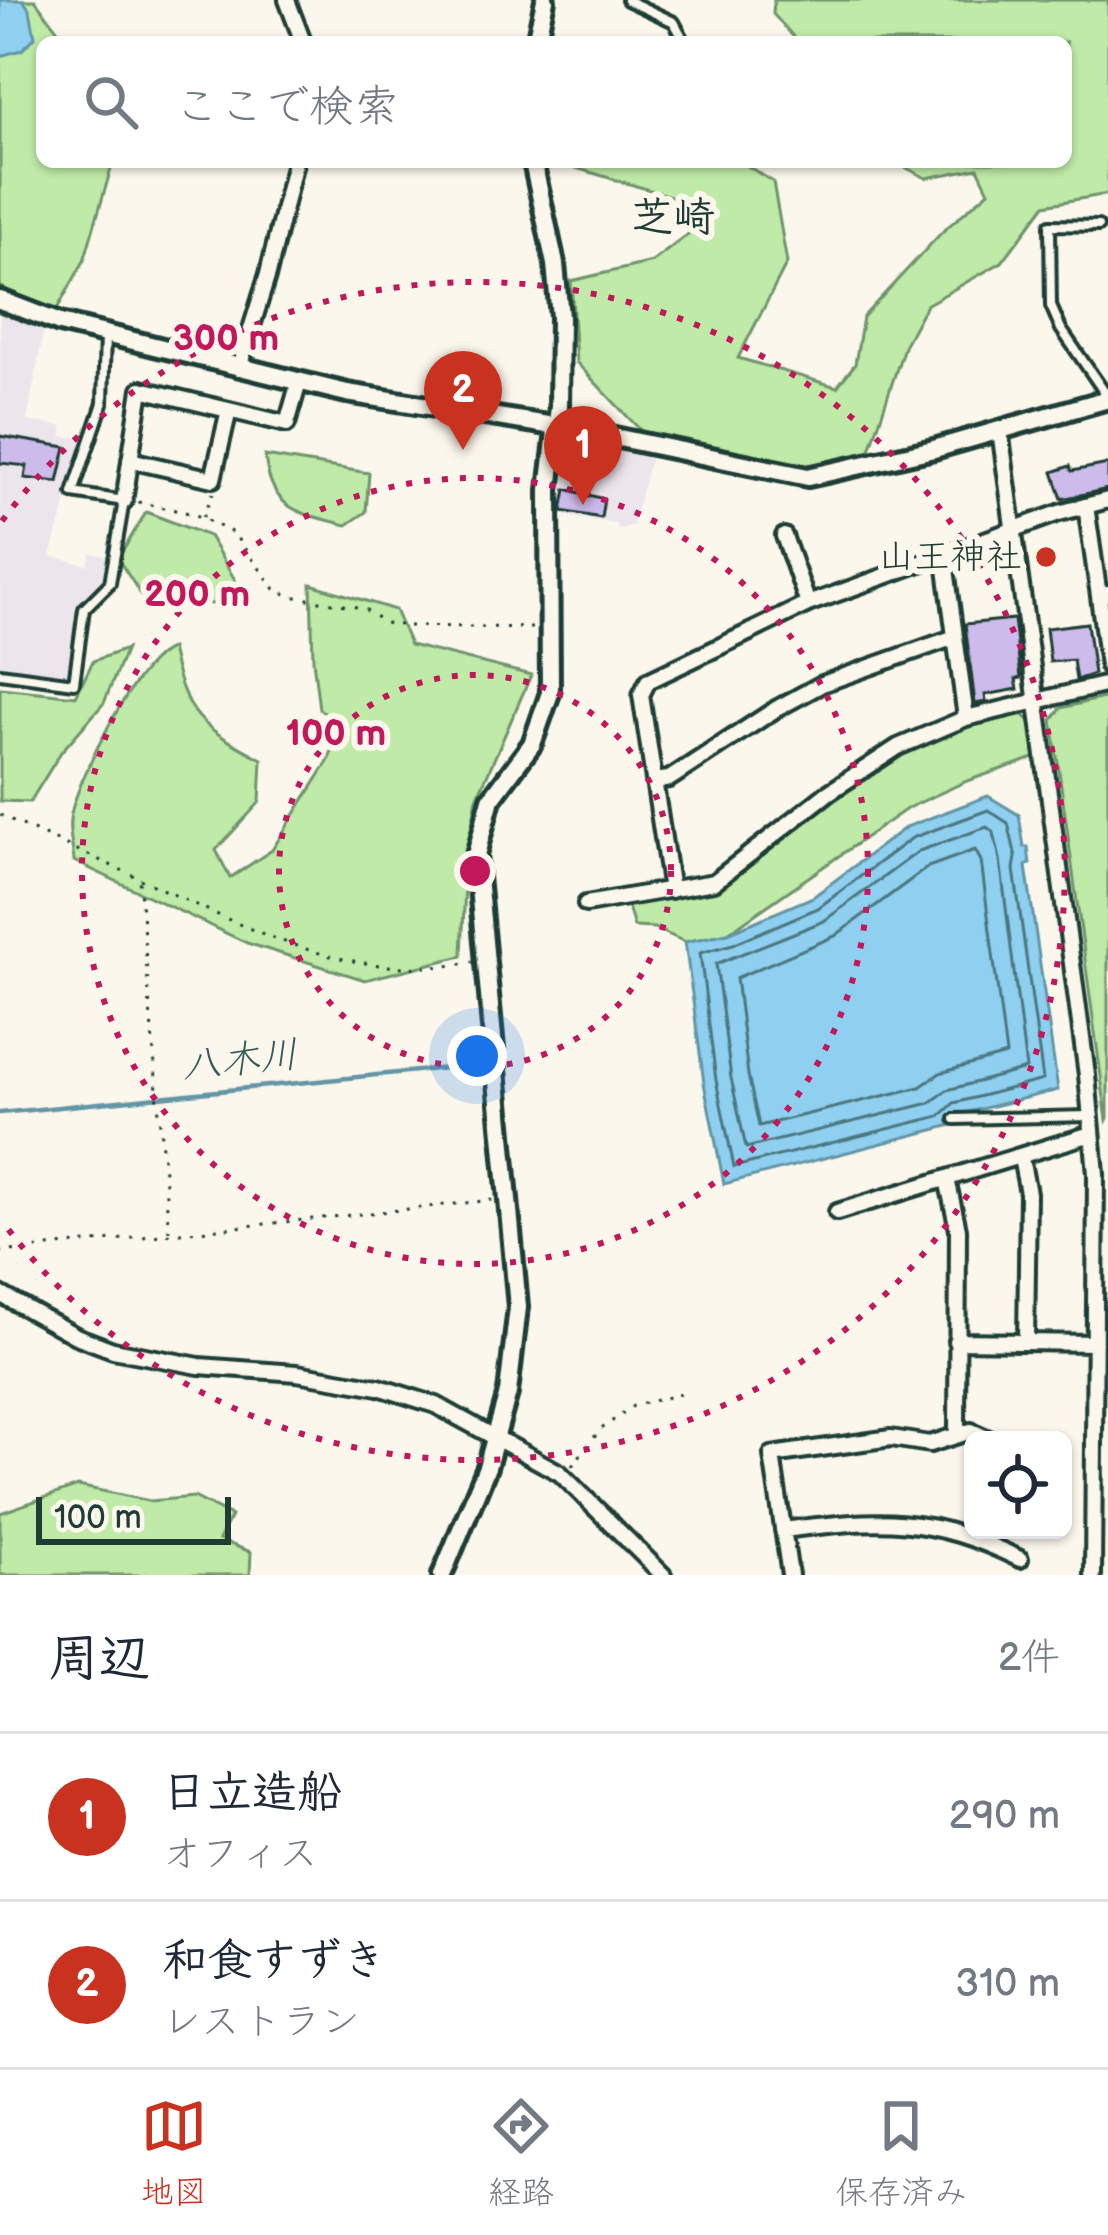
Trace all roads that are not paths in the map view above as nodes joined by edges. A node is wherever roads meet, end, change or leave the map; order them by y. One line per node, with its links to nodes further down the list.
1 (287, 0): 4 (street)
2 (545, 0): 5 (street)
3 (627, 0): 6 (lane)
4 (301, 36)
5 (537, 36)
6 (682, 36)
7 (294, 168): 12 (street)
8 (534, 168): 16 (street)
9 (1098, 226): 14 (lane)
10 (0, 300): 11 (street)
11 (105, 335): 12 (street); 20 (lane)
12 (239, 368): 13 (street)
13 (299, 382): 15 (street); 16 (street)
14 (1108, 398): 17 (street)
15 (230, 410): 18 (street); 18 (street)
16 (558, 428): 17 (street); 50 (street)
17 (1000, 430): 22 (street)
18 (130, 460): 20 (street)
19 (1108, 500): 21 (street)
20 (124, 501): 29 (lane)
21 (1086, 506): 22 (street); 25 (street)
22 (1012, 530): 24 (street); 31 (street)
23 (784, 536): 26 (street)
24 (944, 554): 26 (street); 27 (street)
25 (1103, 594): 28 (street)
26 (808, 604): 33 (street)
27 (955, 637): 32 (street); 33 (street)
28 (1108, 666)
29 (0, 673)
30 (1108, 684): 31 (street)
31 (1036, 701): 32 (street); 36 (street)
32 (966, 718): 34 (street)
33 (655, 781): 34 (street)
34 (671, 890): 35 (street)
35 (586, 904)
36 (1090, 1116): 37 (lane); 38 (street)
37 (956, 1119)
38 (1091, 1134): 39 (street); 40 (street)
39 (1021, 1158): 41 (street); 45 (street)
40 (1102, 1174): 46 (street)
41 (946, 1179): 42 (street); 44 (street)
42 (837, 1212)
43 (0, 1294): 50 (street)
44 (956, 1341): 45 (street); 48 (street)
45 (1026, 1341): 46 (street)
46 (1095, 1343): 47 (street)
47 (1101, 1407): 56 (street)
48 (957, 1433): 49 (street); 51 (street)
49 (964, 1433)
50 (495, 1438): 53 (street); 54 (street)
51 (783, 1530): 52 (street); 55 (street)
52 (1021, 1559)
53 (442, 1575)
54 (663, 1575)
55 (790, 1575)
56 (1093, 1575)

